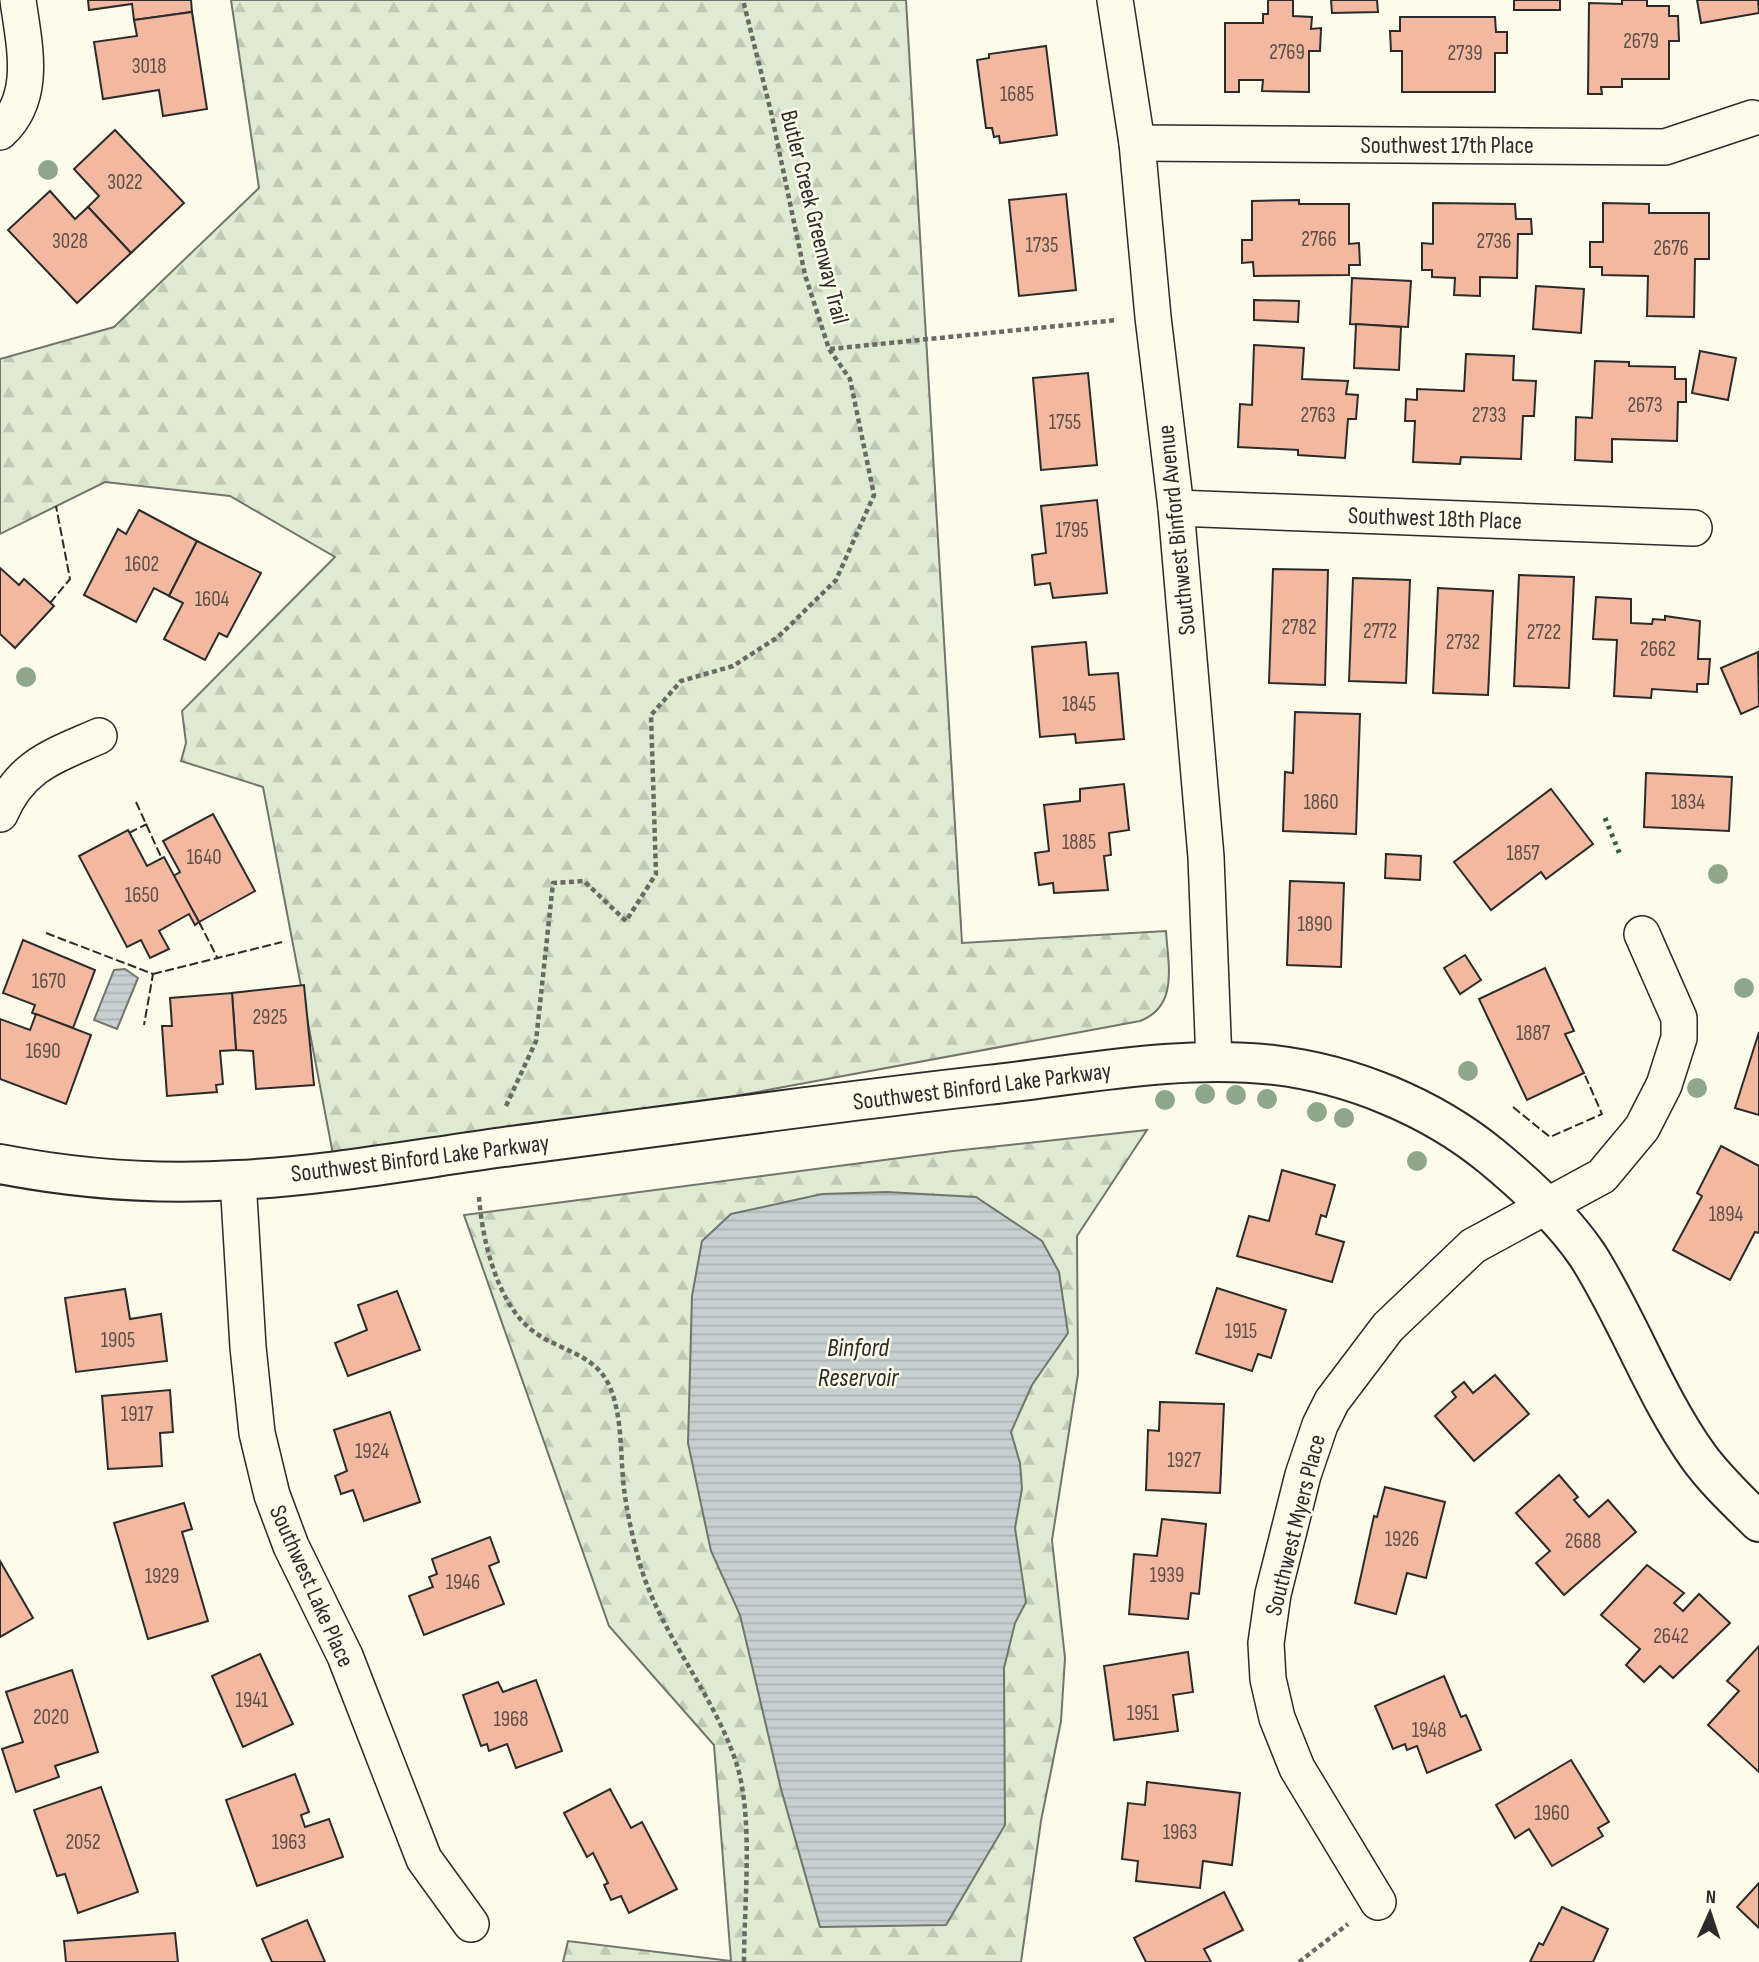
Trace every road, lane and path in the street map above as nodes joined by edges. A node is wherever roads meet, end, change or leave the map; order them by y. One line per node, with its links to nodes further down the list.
1 (18, 0): 5 (street)
2 (743, 0): 8 (path, Butler Creek Greenway Trail)
3 (1115, 0): 6 (street, Southwest Binford Avenue)
4 (1752, 118): 6 (street, Southwest 17th Place)
5 (0, 132)
6 (1138, 143): 7 (street, Southwest Binford Avenue)
7 (1153, 317): 8 (path); 9 (street, Southwest Binford Avenue)
8 (829, 349): 15 (path, Butler Creek Greenway Trail)
9 (1176, 508): 10 (street, Southwest 18th Place); 14 (street, Southwest Binford Avenue)
10 (1694, 528)
11 (99, 736): 12 (street)
12 (0, 814)
13 (1643, 933): 19 (street, Southwest Myers Place)
14 (1214, 1062): 17 (street, Southwest Binford Lake Parkway); 19 (street, Southwest Binford Lake Parkway)
15 (505, 1110)
16 (0, 1164): 17 (street, Southwest Binford Lake Parkway)
17 (238, 1180): 22 (street, Southwest Lake Place)
18 (479, 1197): 23 (path)
19 (1545, 1206): 20 (street, Southwest Binford Lake Parkway); 21 (street, Southwest Myers Place)
20 (1759, 1522)
21 (1378, 1902): 24 (path)
22 (471, 1924)
23 (744, 1962)
24 (1299, 1962)

